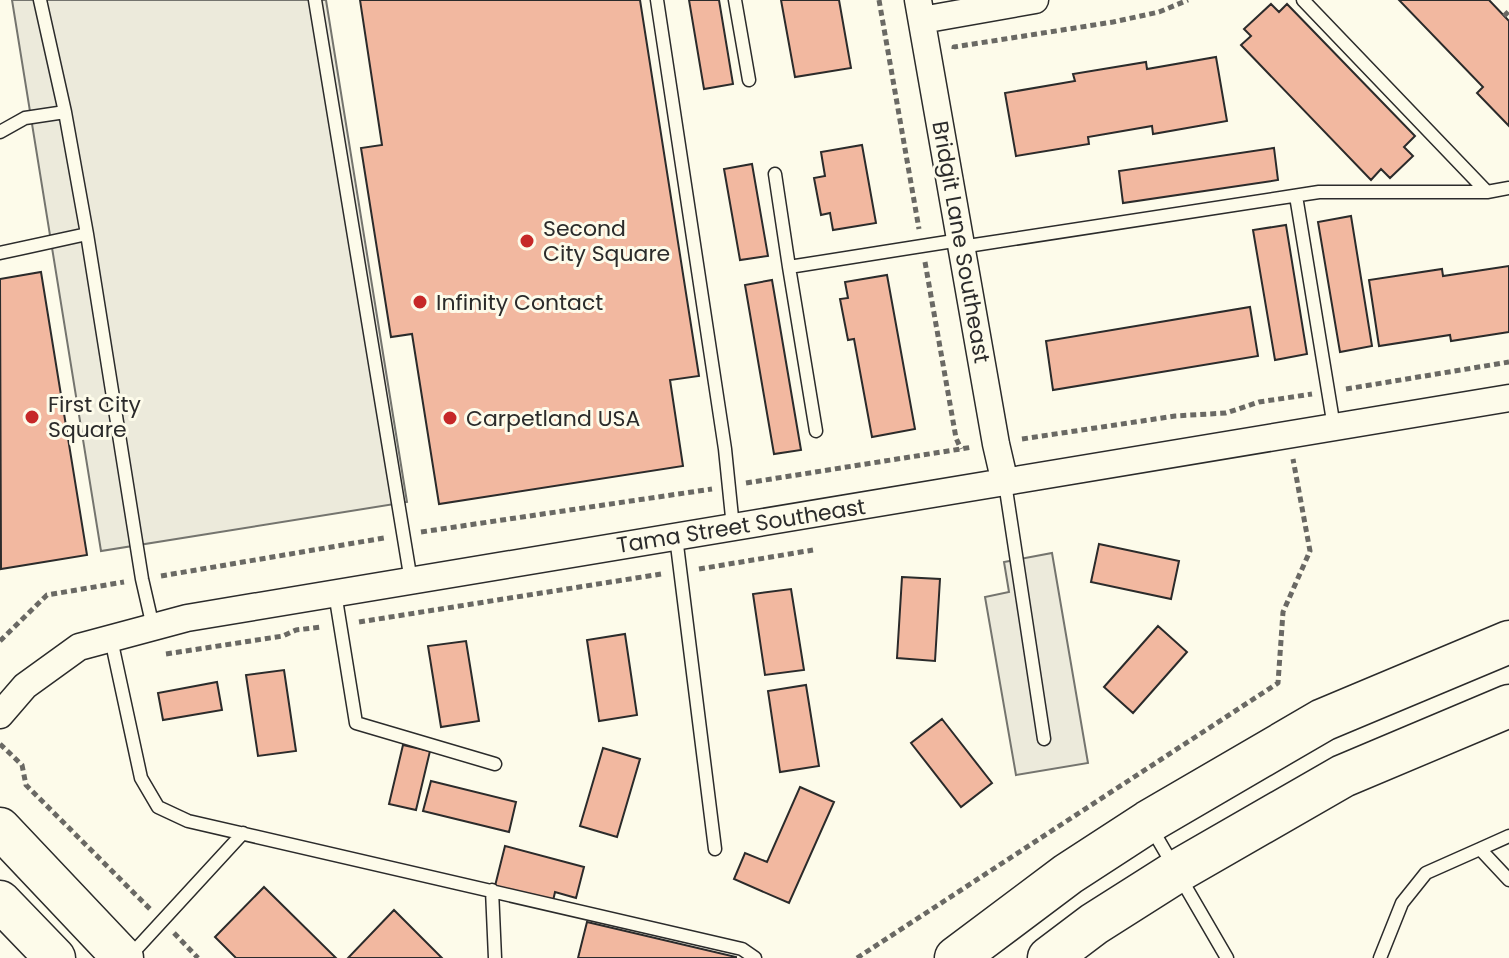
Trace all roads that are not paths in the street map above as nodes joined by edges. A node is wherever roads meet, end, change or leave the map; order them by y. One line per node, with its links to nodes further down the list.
1 (40, 0): 9 (lane)
2 (315, 0): 25 (lane)
3 (657, 0): 23 (lane)
4 (735, 0): 8 (lane)
5 (1035, 0): 7 (street)
6 (1303, 0): 13 (lane)
7 (920, 10): 16 (street, Bridgit Lane Southeast)
8 (749, 80)
9 (65, 112): 10 (lane); 15 (lane)
10 (0, 132)
11 (775, 174): 18 (lane)
12 (1509, 188): 13 (lane)
13 (1487, 192): 14 (lane)
14 (1296, 196): 16 (lane); 20 (lane)
15 (87, 234): 17 (lane); 27 (lane)
16 (961, 243): 18 (lane); 22 (street, Bridgit Lane Southeast)
17 (0, 253)
18 (789, 267): 21 (lane)
19 (1509, 398): 20 (street, Tama Street Southeast)
20 (1334, 427): 22 (street, Tama Street Southeast)
21 (816, 431)
22 (1017, 481): 23 (street, Tama Street Southeast); 32 (lane)
23 (733, 528): 24 (street, Tama Street Southeast)
24 (676, 537): 25 (street, Tama Street Southeast); 38 (lane)
25 (411, 581): 26 (street, Tama Street Southeast)
26 (335, 593): 27 (street, Tama Street Southeast); 33 (lane)
27 (153, 627): 28 (street, Tama Street Southeast)
28 (111, 639): 31 (street, Tama Street Southeast); 36 (lane)
29 (1509, 642): 34 (highway)
30 (1509, 706): 40 (highway)
31 (0, 715)
32 (1044, 739)
33 (495, 764)
34 (1148, 822): 40 (lane); 48 (highway)
35 (0, 828): 45 (main road)
36 (243, 833): 42 (lane); 45 (lane)
37 (1509, 836): 39 (lane)
38 (715, 849)
39 (1480, 849): 41 (lane); 51 (lane)
40 (1176, 872): 49 (highway); 50 (lane)
41 (1509, 880)
42 (492, 890): 46 (lane); 47 (lane)
43 (0, 901): 44 (main road)
44 (55, 958)
45 (126, 958)
46 (495, 958)
47 (755, 958)
48 (956, 958)
49 (1049, 958)
50 (1227, 958)
51 (1380, 958)

